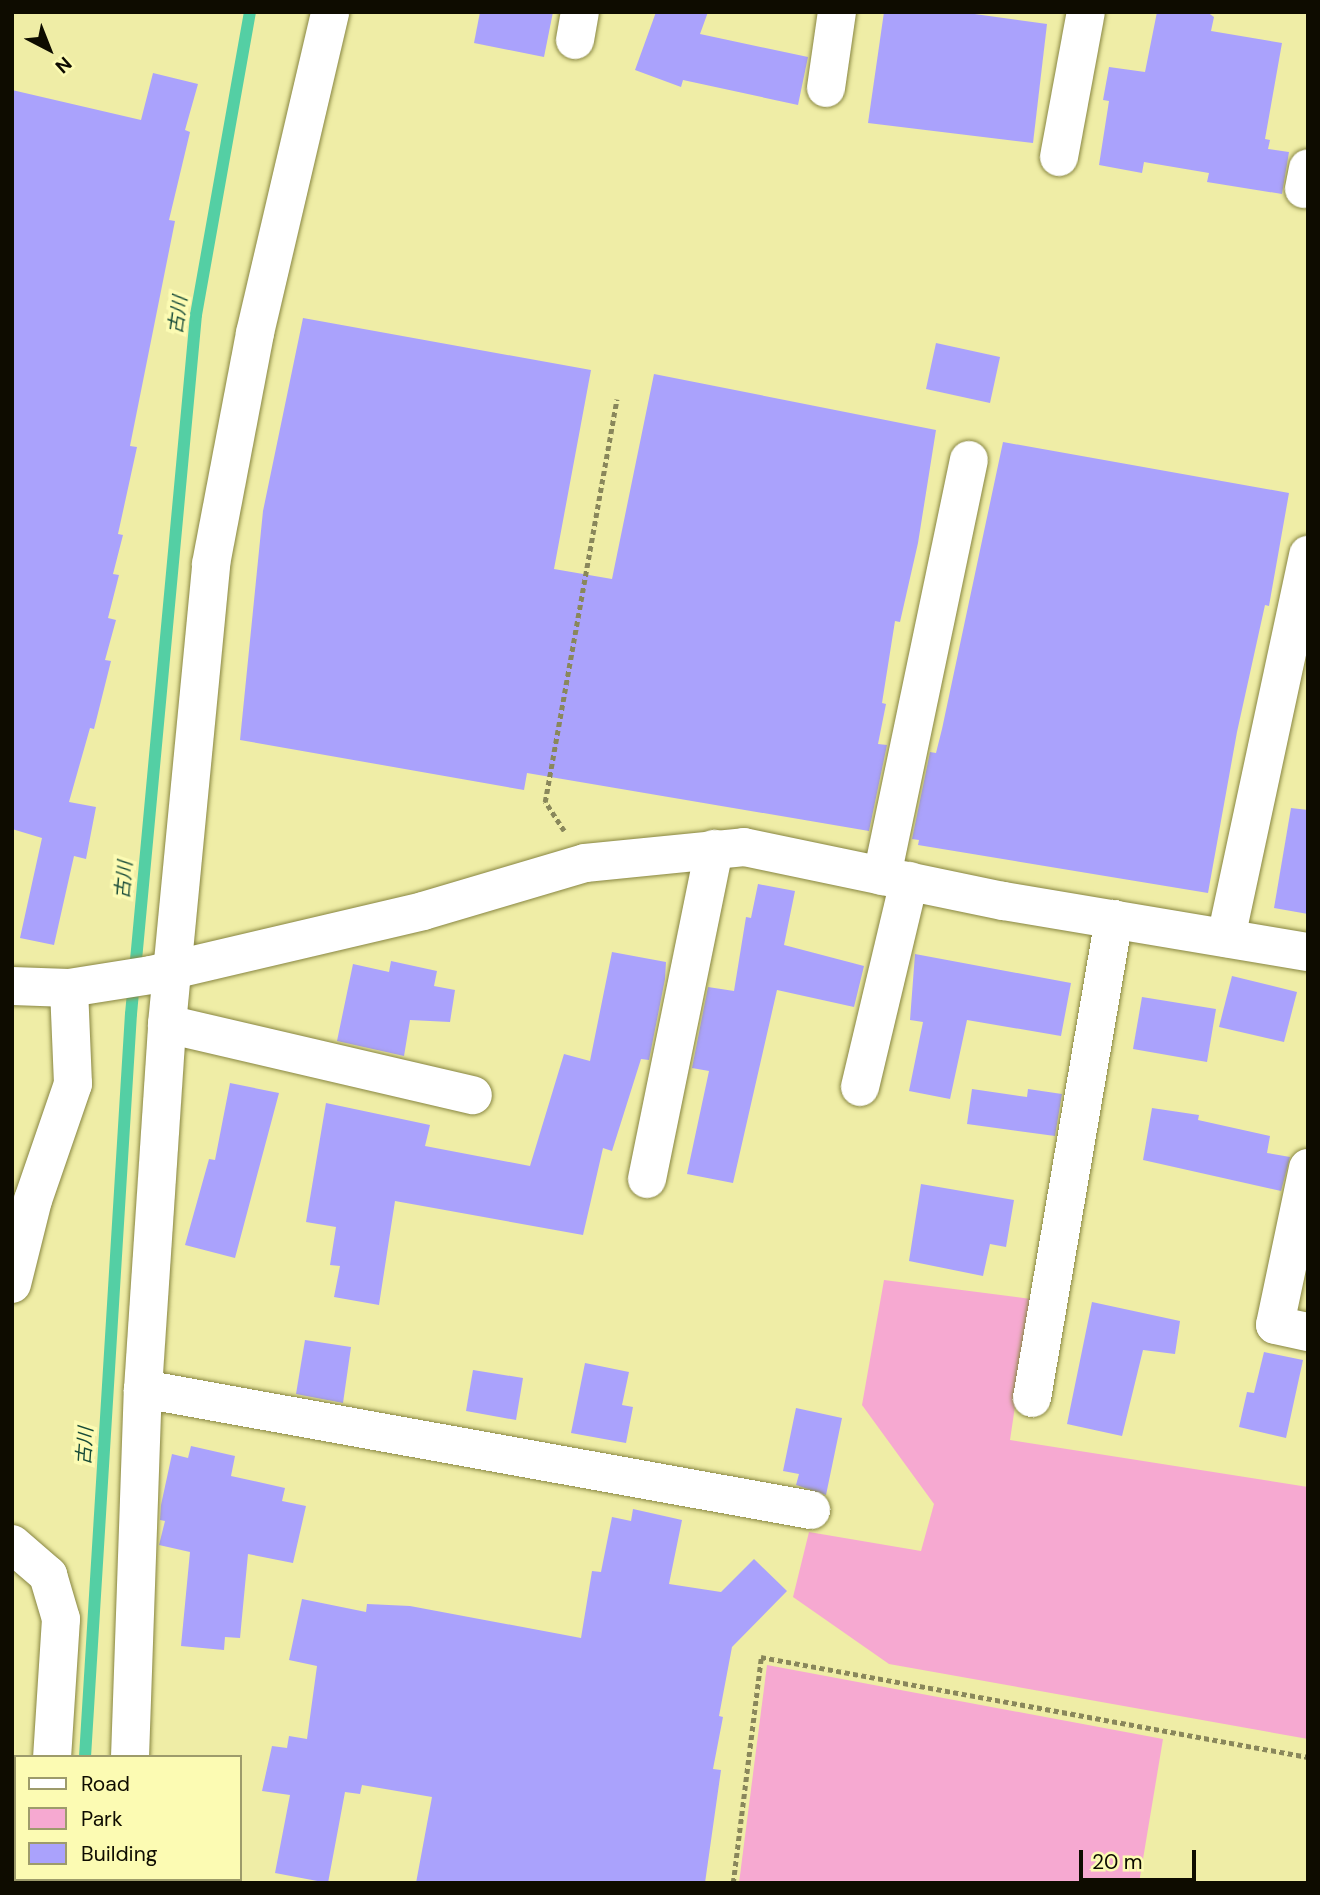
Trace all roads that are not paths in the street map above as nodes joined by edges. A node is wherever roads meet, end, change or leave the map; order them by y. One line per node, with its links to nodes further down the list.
1 (330, 12): 13 (street)
2 (837, 12): 4 (street)
3 (1086, 12): 5 (street)
4 (825, 88)
5 (1059, 157)
6 (969, 460): 9 (street)
7 (1308, 555): 11 (street)
8 (714, 849): 9 (street); 13 (street); 20 (street)
9 (895, 878): 10 (street); 17 (street)
10 (1114, 919): 11 (street); 24 (street)
11 (1226, 938): 12 (street)
12 (1308, 952)
13 (175, 970): 15 (street); 16 (street)
14 (12, 986): 15 (street)
15 (69, 988): 21 (street)
16 (167, 1024): 18 (street); 23 (street)
17 (860, 1087)
18 (474, 1095)
19 (1308, 1168): 22 (street)
20 (647, 1179)
21 (12, 1284)
22 (1308, 1332)
23 (143, 1389): 25 (street); 28 (street)
24 (1032, 1398)
25 (811, 1510)
26 (12, 1544): 27 (street)
27 (52, 1755)
28 (130, 1755)
29 (125, 1881): 30 (street)
30 (141, 1883)

